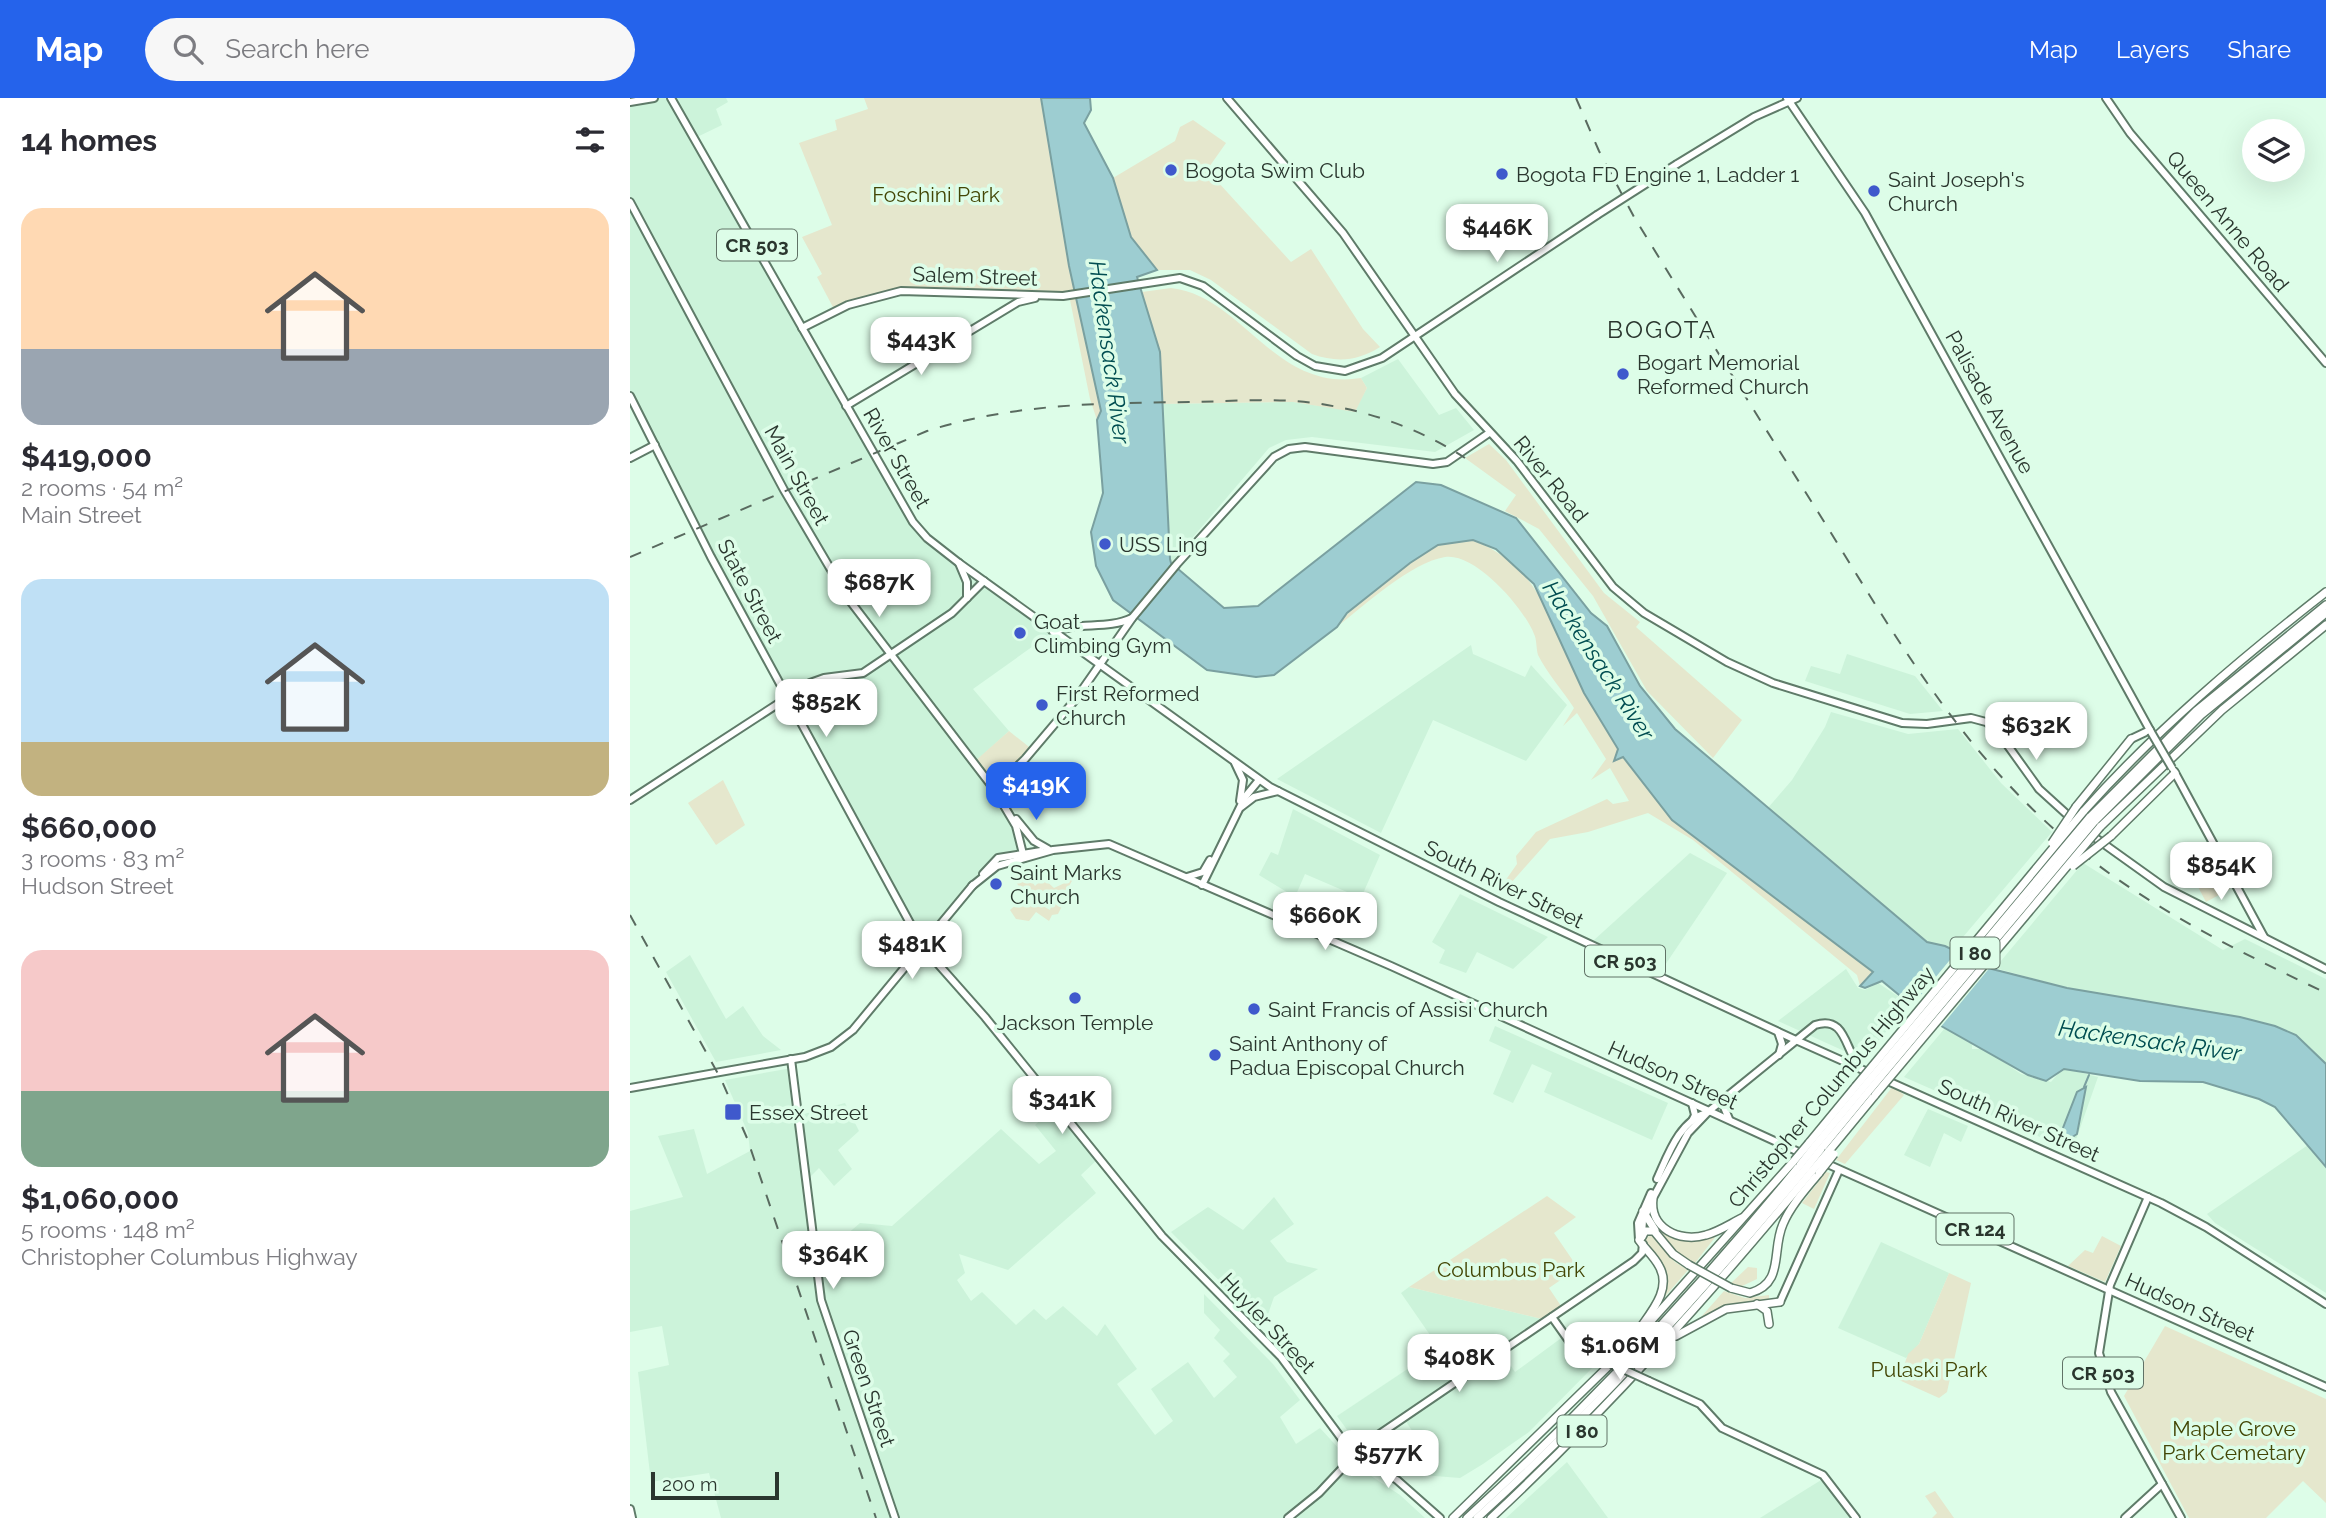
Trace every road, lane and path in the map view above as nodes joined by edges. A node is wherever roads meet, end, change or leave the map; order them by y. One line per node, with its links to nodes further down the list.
1 (654, 98): 7 (main road)
2 (671, 98): 12 (main road, River Street / CR 503)
3 (1227, 98): 13 (main road, River Road)
4 (1797, 98): 6 (main road, Salem Street)
5 (2106, 98): 14 (main road, Queen Anne Road)
6 (1788, 100): 13 (main road, Salem Street, bridge); 34 (main road, Palisade Avenue)
7 (630, 102)
8 (630, 202): 31 (main road, Main Street)
9 (1010, 295): 10 (main road, Salem Street); 11 (main road); 12 (main road, Salem Street)
10 (1048, 295): 11 (main road); 13 (main road, Salem Street)
11 (1007, 309): 16 (main road)
12 (802, 328): 16 (main road, River Street / CR 503)
13 (1412, 336): 17 (main road, River Road)
14 (2326, 363)
15 (630, 397): 18 (main road, State Street)
16 (846, 406): 20 (main road, River Street / CR 503)
17 (1489, 433): 26 (main road); 56 (main road, River Road)
18 (654, 445): 19 (main road); 33 (main road, State Street)
19 (630, 458)
20 (959, 563): 21 (main road, River Street / CR 503); 23 (main road)
21 (984, 581): 23 (main road); 29 (main road, River Street / CR 503)
22 (2326, 592): 46 (highway, Christopher Columbus Highway / I 80)
23 (967, 600): 31 (main road)
24 (2326, 604): 46 (highway, Christopher Columbus Highway / I 80)
25 (2326, 613): 46 (highway, Christopher Columbus Highway / I 80)
26 (1133, 617): 27 (main road); 30 (main road)
27 (1108, 624): 29 (main road); 30 (main road)
28 (2326, 625): 46 (highway, Christopher Columbus Highway / I 80)
29 (1053, 632): 32 (main road, River Street / CR 503)
30 (1118, 638): 32 (main road)
31 (890, 655): 33 (main road); 40 (main road, Main Street)
32 (1099, 666): 36 (main road, South River Street / CR 503); 38 (main road)
33 (788, 698): 42 (main road); 57 (main road, State Street)
34 (2151, 731): 35 (main road); 37 (main road, Palisade Avenue, bridge)
35 (2131, 739): 51 (highway, bridge)
36 (1235, 762): 39 (main road, South River Street / CR 503); 44 (main road)
37 (2173, 771): 54 (highway, bridge); 56 (main road, Palisade Avenue)
38 (1004, 779): 40 (main road); 43 (main road)
39 (1259, 780): 41 (main road, South River Street / CR 503); 44 (main road)
40 (994, 789): 43 (main road, Main Street)
41 (1278, 791): 44 (main road); 60 (main road, South River Street / CR 503)
42 (630, 800)
43 (1004, 806): 45 (main road, Main Street)
44 (1237, 811): 47 (main road)
45 (1010, 815): 48 (main road, Main Street); 49 (main road, Main Street)
46 (2091, 820): 51 (highway, Christopher Columbus Highway / I 80, bridge); 54 (highway, Christopher Columbus Highway / I 80, bridge); 66 (highway, Christopher Columbus Highway / I 80, bridge)
47 (1220, 848): 50 (main road); 52 (main road)
48 (1054, 850): 49 (main road, Hudson Street / CR 124); 50 (main road, Hudson Street / CR 124)
49 (1020, 855): 53 (main road, Hudson Street / CR 124); 53 (main road)
50 (1185, 877): 52 (main road, Hudson Street / CR 124)
51 (2028, 878): 66 (highway, Christopher Columbus Highway / I 80, bridge)
52 (1202, 885): 68 (main road, Hudson Street / CR 124)
53 (972, 886): 55 (main road)
54 (2042, 892): 66 (highway, Christopher Columbus Highway / I 80, bridge)
55 (933, 935): 57 (main road); 59 (main road)
56 (2265, 939): 58 (main road)
57 (923, 947): 59 (main road, State Street); 63 (main road)
58 (2326, 968)
59 (942, 969): 92 (main road, Huyler Street)
60 (1777, 1031): 61 (main road, South River Street / CR 503); 62 (main road)
61 (1798, 1041): 62 (main road); 64 (main road, South River Street / CR 503); 64 (main road)
62 (1777, 1058): 67 (main road)
63 (792, 1059): 65 (main road); 96 (main road, Green Street)
64 (1862, 1069): 75 (main road, South River Street / CR 503)
65 (630, 1088)
66 (1865, 1090): 72 (highway, Christopher Columbus Highway / I 80); 72 (highway, Christopher Columbus Highway / I 80)
67 (1727, 1097): 69 (main road); 70 (main road)
68 (1692, 1103): 69 (main road, Hudson Street / CR 124); 71 (main road)
69 (1709, 1111): 70 (main road, Hudson Street / CR 124); 71 (main road); 76 (main road)
70 (1730, 1120): 74 (main road, Hudson Street / CR 124)
71 (1692, 1121): 77 (main road)
72 (1822, 1149): 73 (highway, Christopher Columbus Highway / I 80, bridge); 73 (highway, bridge)
73 (1806, 1168): 78 (highway, Christopher Columbus Highway / I 80); 79 (highway, bridge); 89 (highway, Christopher Columbus Highway / I 80); 100 (highway, Christopher Columbus Highway / I 80); 101 (highway, Christopher Columbus Highway / I 80)
74 (1839, 1170): 83 (main road, Hudson Street / CR 124); 84 (main road)
75 (2148, 1197): 83 (main road, CR 503); 86 (main road, South River Street)
76 (1653, 1198): 77 (main road); 78 (highway)
77 (1644, 1213): 79 (highway); 80 (main road)
78 (1746, 1216): 90 (highway, Christopher Columbus Highway / I 80)
79 (1660, 1237): 80 (highway)
80 (1641, 1241): 81 (main road); 82 (highway)
81 (1636, 1259): 82 (highway); 87 (main road)
82 (1655, 1259): 90 (highway)
83 (2109, 1290): 91 (main road, Hudson Street / CR 124); 93 (main road, CR 503)
84 (1780, 1302): 85 (highway)
85 (1757, 1304): 88 (highway); 89 (highway)
86 (2326, 1304)
87 (1552, 1317): 92 (main road); 103 (main road, bridge)
88 (1769, 1324)
89 (1669, 1340): 102 (highway, Christopher Columbus Highway / I 80)
90 (1626, 1349): 99 (highway, Christopher Columbus Highway / I 80)
91 (2326, 1387)
92 (1353, 1454): 97 (main road); 98 (main road, Huyler Street)
93 (2162, 1484): 104 (main road); 105 (main road, CR 503)
94 (630, 1509): 95 (main road)
95 (632, 1518)
96 (895, 1518)
97 (1288, 1518)
98 (1440, 1518)
99 (1453, 1518)
100 (1467, 1518)
101 (1477, 1518)
102 (1491, 1518)
103 (1856, 1518)
104 (2125, 1518)
105 (2181, 1518)

